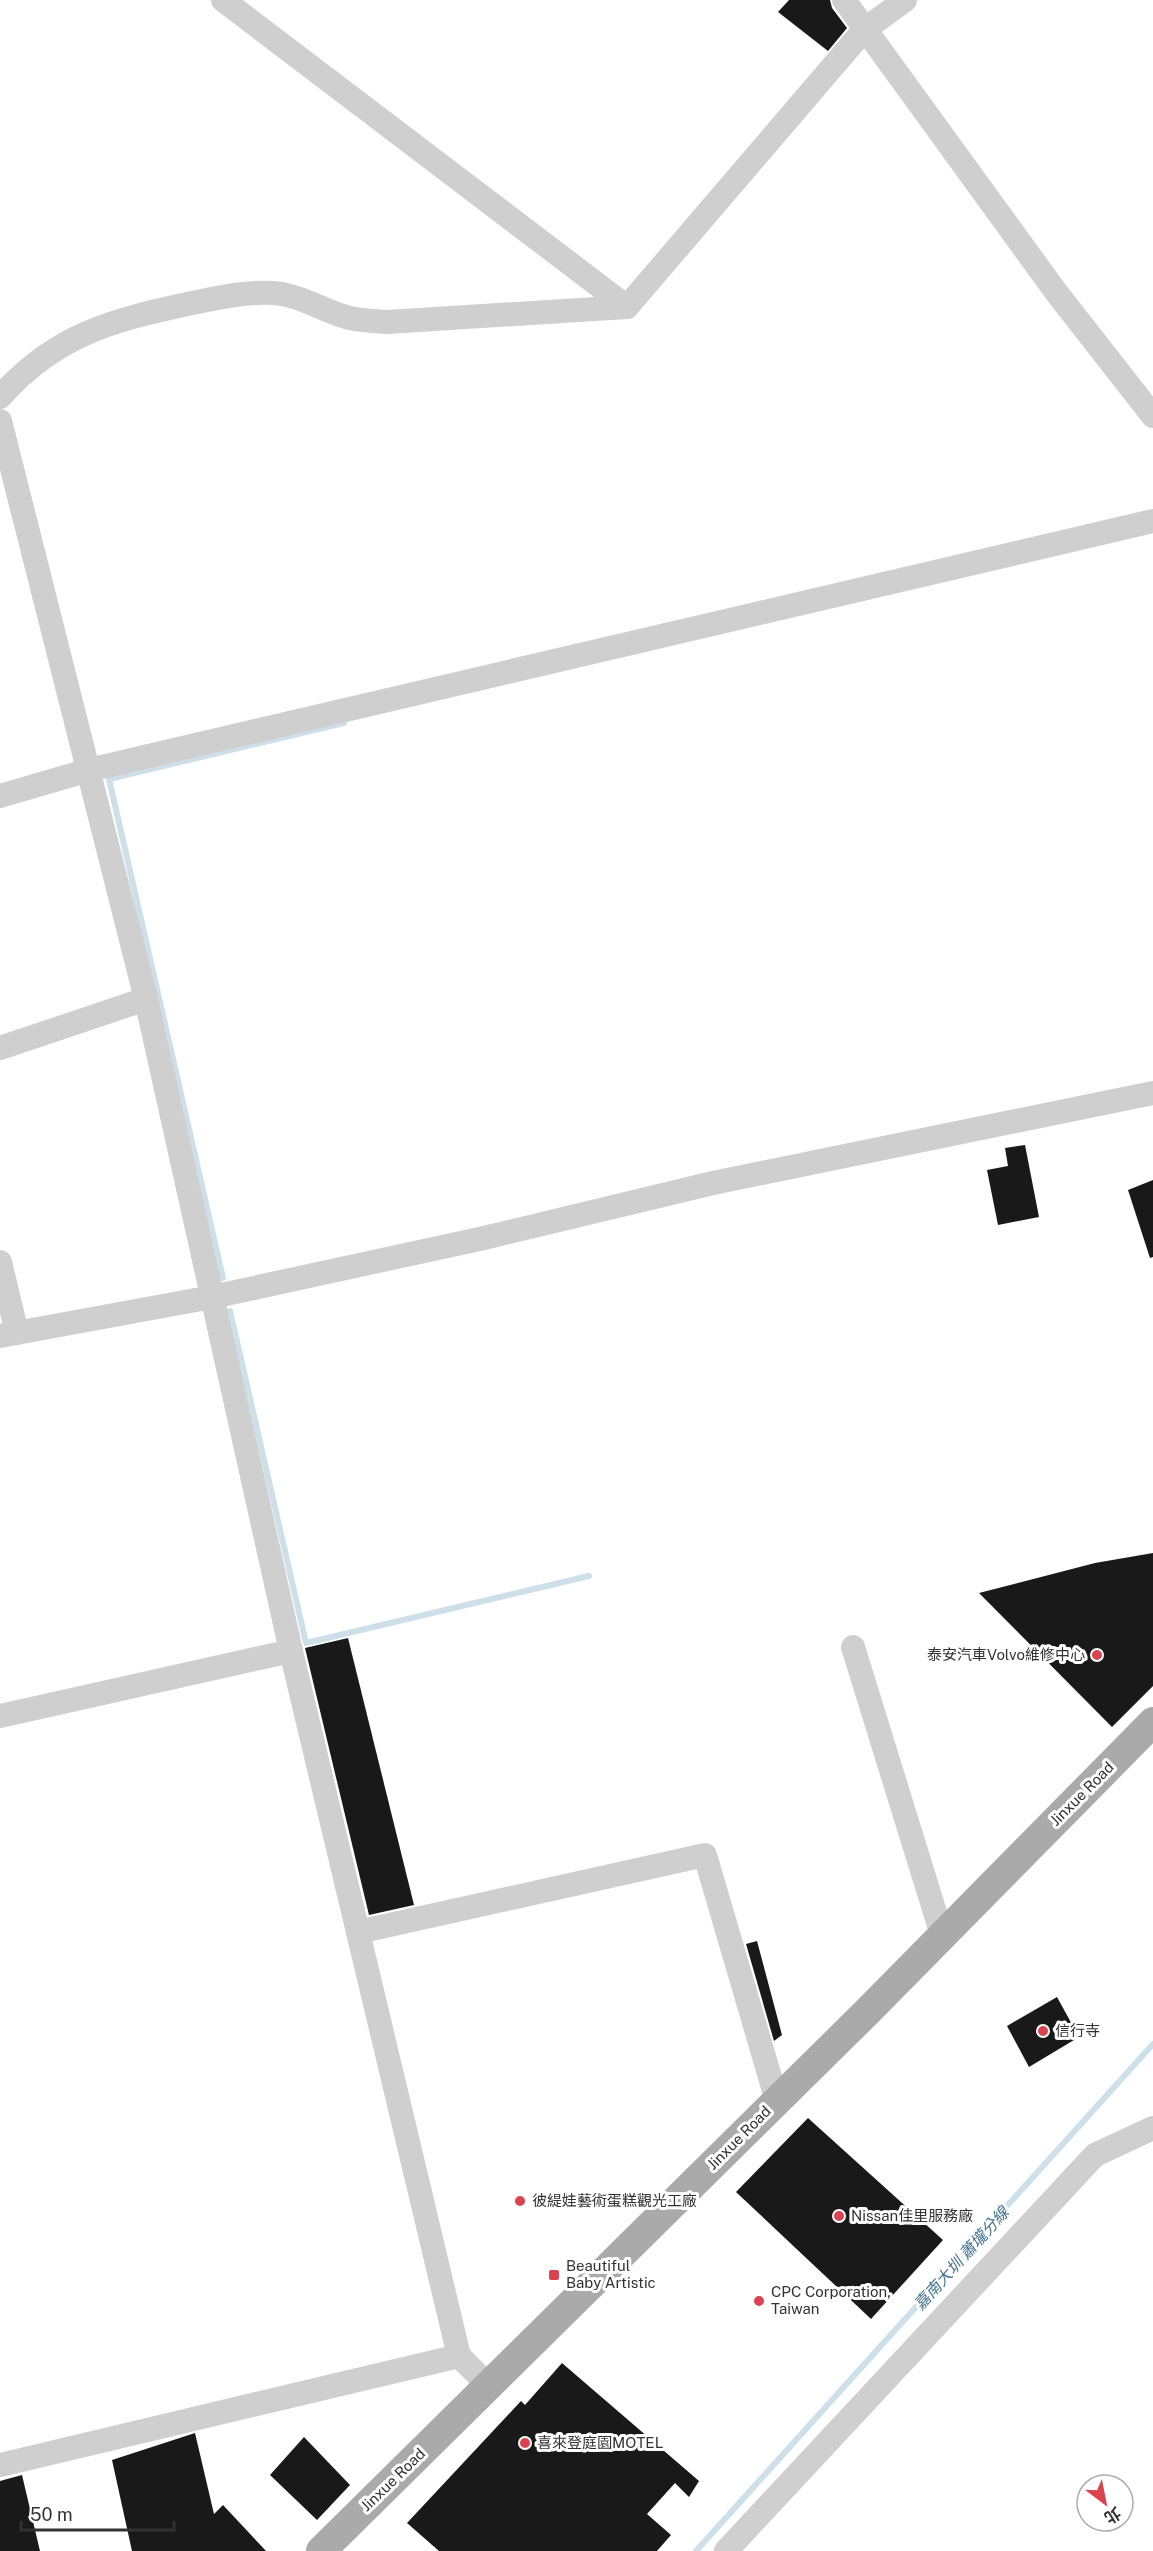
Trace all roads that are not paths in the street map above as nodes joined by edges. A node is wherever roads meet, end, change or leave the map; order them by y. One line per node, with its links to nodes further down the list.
1 (222, 0): 5 (lane)
2 (844, 0): 4 (lane)
3 (905, 0): 4 (lane)
4 (864, 30): 5 (lane); 7 (lane)
5 (627, 307): 6 (lane)
6 (0, 397)
7 (1153, 416)
8 (0, 421): 10 (lane)
9 (1153, 521): 10 (lane)
10 (89, 770): 11 (lane); 12 (lane)
11 (0, 796)
12 (146, 999): 13 (lane); 16 (lane)
13 (0, 1048)
14 (1153, 1093): 16 (lane)
15 (0, 1262): 17 (lane)
16 (212, 1297): 17 (lane); 19 (lane)
17 (9, 1334)
18 (853, 1647): 23 (lane)
19 (291, 1651): 20 (lane); 22 (lane)
20 (0, 1716)
21 (1153, 1722): 23 (main road, Jinxue Road)
22 (358, 1932): 24 (lane); 26 (lane)
23 (942, 1935): 24 (main road, Jinxue Road)
24 (777, 2101): 27 (main road, Jinxue Road)
25 (1153, 2128): 30 (lane)
26 (459, 2356): 27 (lane); 28 (lane)
27 (489, 2386): 29 (main road, Jinxue Road)
28 (0, 2465)
29 (321, 2551)
30 (726, 2551)

